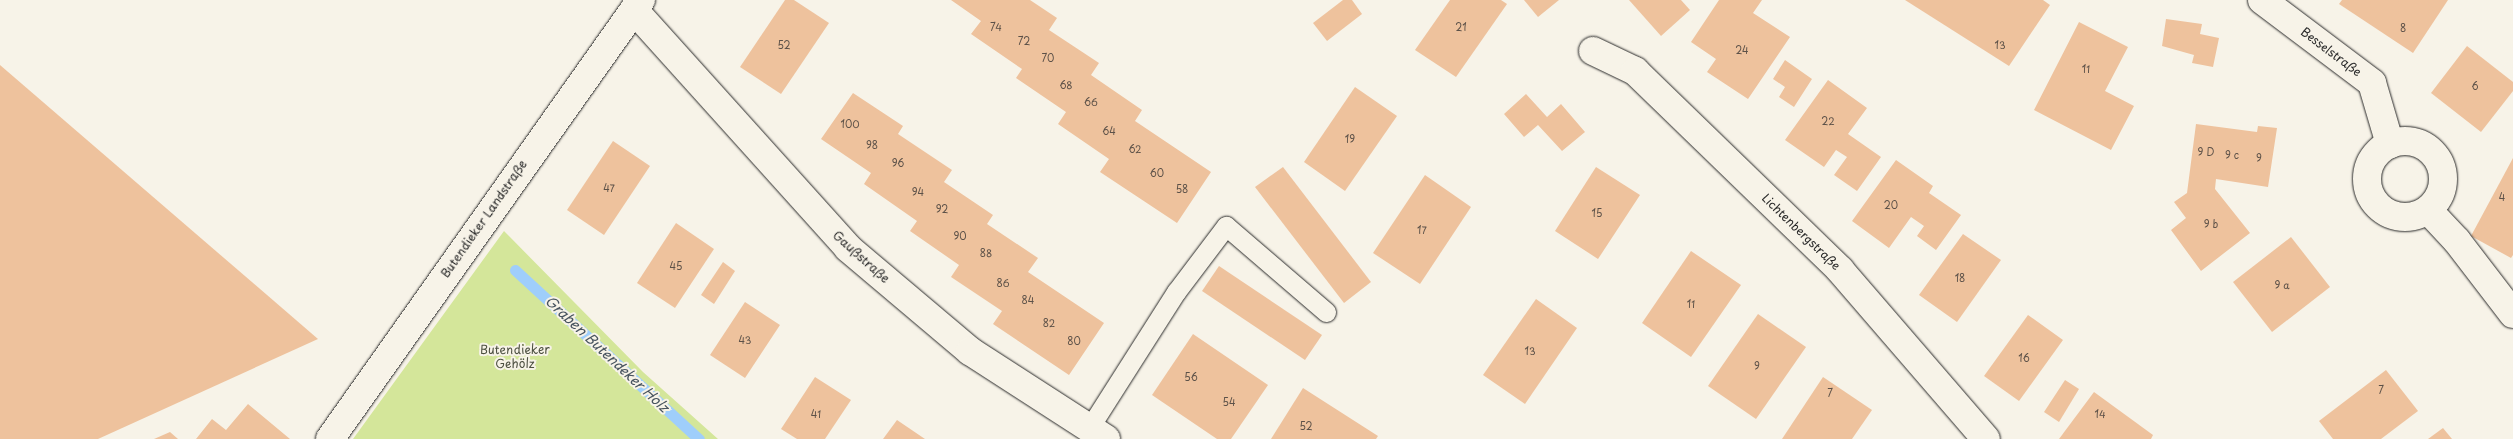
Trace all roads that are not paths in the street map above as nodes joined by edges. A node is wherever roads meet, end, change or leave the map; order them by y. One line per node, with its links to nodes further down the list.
1 (2262, 0): 4 (street, Besselstraße)
2 (638, 5): 8 (street, Gaußstraße); 9 (street, Butendieker Landstraße)
3 (1593, 52): 10 (street, Lichtenbergstraße)
4 (2390, 144): 5 (street); 5 (street)
5 (2428, 210): 7 (street)
6 (1326, 312): 8 (lane)
7 (2513, 314)
8 (1097, 434)
9 (330, 439)
10 (1986, 439)

